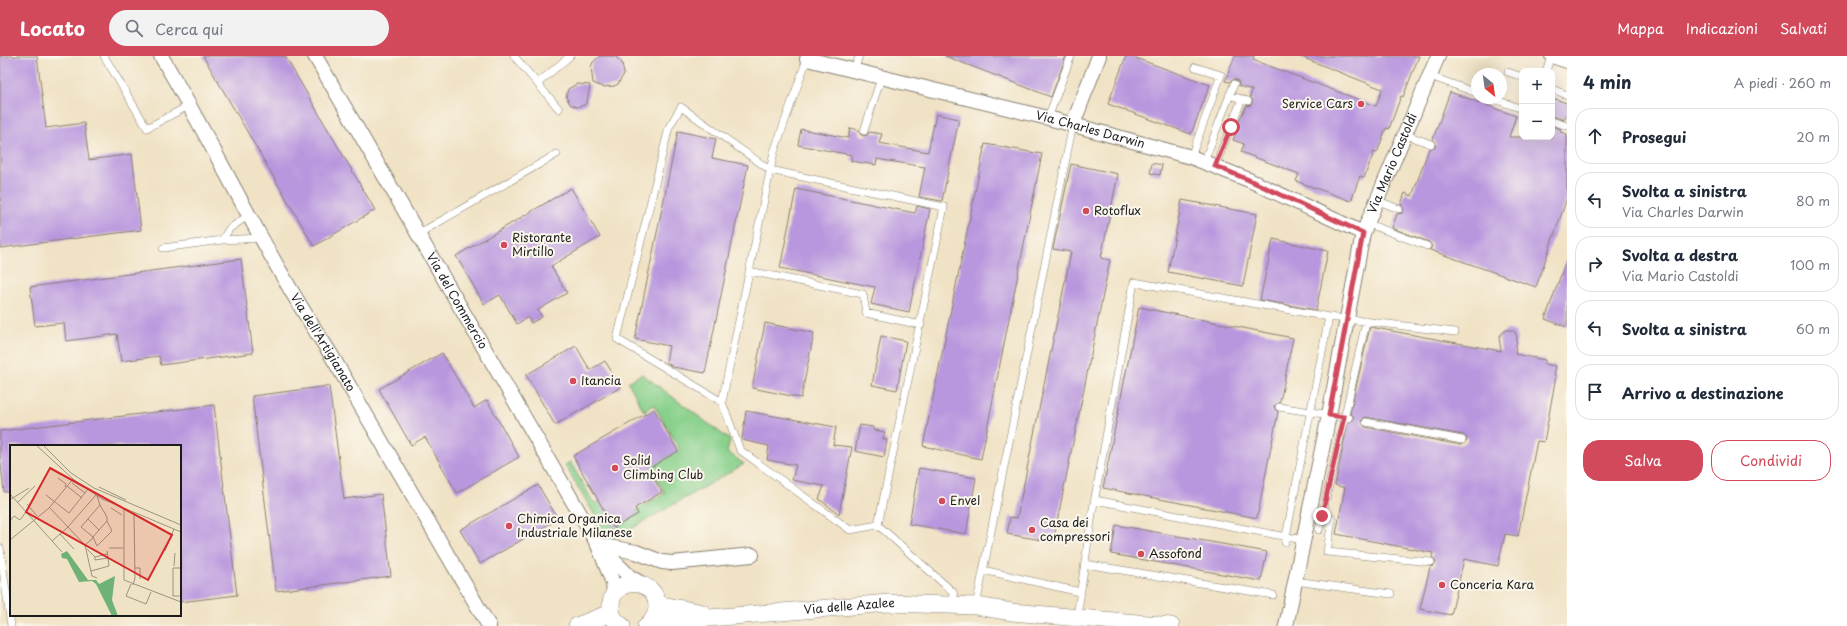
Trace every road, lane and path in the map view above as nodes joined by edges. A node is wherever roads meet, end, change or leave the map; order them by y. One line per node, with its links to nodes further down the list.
1 (104, 56): 26 (lane)
2 (161, 56): 26 (street, Via dell'Artigianato)
3 (315, 56): 43 (street, Via del Commercio)
4 (514, 56): 19 (lane)
5 (570, 56): 19 (lane)
6 (859, 56): 14 (lane)
7 (1071, 56): 29 (lane)
8 (1099, 56): 31 (street)
9 (1438, 56): 16 (street, Via Mario Castoldi)
10 (805, 58): 14 (street, Via Charles Darwin); 38 (lane)
11 (1559, 58): 13 (lane)
12 (1196, 67): 37 (lane)
13 (1549, 68)
14 (854, 71): 18 (street, Via Charles Darwin)
15 (1508, 72): 17 (lane)
16 (1430, 76): 22 (lane); 34 (street, Via Mario Castoldi)
17 (1519, 76)
18 (881, 78): 29 (street, Via Charles Darwin); 33 (lane)
19 (538, 83): 28 (lane)
20 (1234, 84): 23 (lane)
21 (1555, 90): 24 (lane)
22 (1471, 91)
23 (1229, 95): 37 (lane); 37 (lane)
24 (1567, 95)
25 (1507, 104): 27 (lane)
26 (190, 105): 41 (street, Via dell'Artigianato)
27 (1519, 108)
28 (560, 110)
29 (1048, 118): 31 (street, Via Charles Darwin)
30 (1555, 122): 32 (lane)
31 (1073, 124): 37 (street, Via Charles Darwin); 72 (lane)
32 (1567, 126)
33 (864, 131)
34 (1404, 134): 35 (lane); 39 (street, Via Mario Castoldi)
35 (1431, 144)
36 (557, 154): 43 (lane)
37 (1203, 162): 42 (street, Via Charles Darwin)
38 (770, 170): 48 (lane); 52 (lane); 54 (lane)
39 (1376, 200): 40 (lane); 42 (street, Via Mario Castoldi)
40 (1399, 209)
41 (249, 215): 44 (street, Via dell'Artigianato); 45 (lane)
42 (1364, 228): 46 (lane); 50 (street, Via Mario Castoldi)
43 (418, 234): 67 (street, Via del Commercio)
44 (261, 238): 45 (lane); 87 (street, Via dell'Artigianato)
45 (222, 240): 47 (lane)
46 (1427, 246)
47 (164, 248)
48 (749, 271): 52 (lane); 54 (lane)
49 (1329, 317): 50 (lane); 56 (lane); 61 (lane)
50 (1347, 320): 51 (lane); 57 (street, Via Mario Castoldi)
51 (1366, 322): 53 (lane); 58 (lane)
52 (920, 325): 63 (lane)
53 (1454, 332)
54 (722, 402): 63 (lane)
55 (1279, 407): 56 (lane)
56 (1310, 412): 57 (lane); 65 (lane)
57 (1329, 415): 58 (lane); 66 (street, Via Mario Castoldi)
58 (1347, 418): 62 (lane)
59 (1366, 422): 60 (lane)
60 (1462, 440)
61 (1095, 500): 65 (lane); 71 (lane)
62 (1322, 516): 64 (lane); 70 (lane)
63 (878, 525): 80 (lane)
64 (1319, 530)
65 (1285, 539): 66 (lane)
66 (1303, 540): 73 (street, Via Mario Castoldi)
67 (598, 545): 69 (street); 74 (street, Via del Commercio); 76 (street, Via del Commercio)
68 (0, 548): 86 (lane)
69 (752, 555)
70 (1431, 562)
71 (1085, 564): 75 (lane); 78 (lane)
72 (983, 570): 75 (lane); 81 (lane)
73 (1295, 580): 77 (lane); 90 (street, Via Mario Castoldi)
74 (642, 584): 76 (street); 79 (street)
75 (1080, 592): 83 (lane)
76 (614, 594): 84 (street)
77 (1391, 594)
78 (1273, 595)
79 (657, 604): 82 (street, Via delle Azalee); 85 (street)
80 (956, 605): 81 (street, Via delle Azalee); 82 (street, Via delle Azalee)
81 (976, 606): 83 (street, Via delle Azalee)
82 (718, 617): 85 (street, Via delle Azalee)
83 (1076, 617): 89 (street, Via delle Azalee)
84 (615, 622): 88 (street)
85 (648, 625)
86 (11, 626)
87 (489, 626)
88 (577, 626)
89 (1171, 626)
90 (1286, 626)

